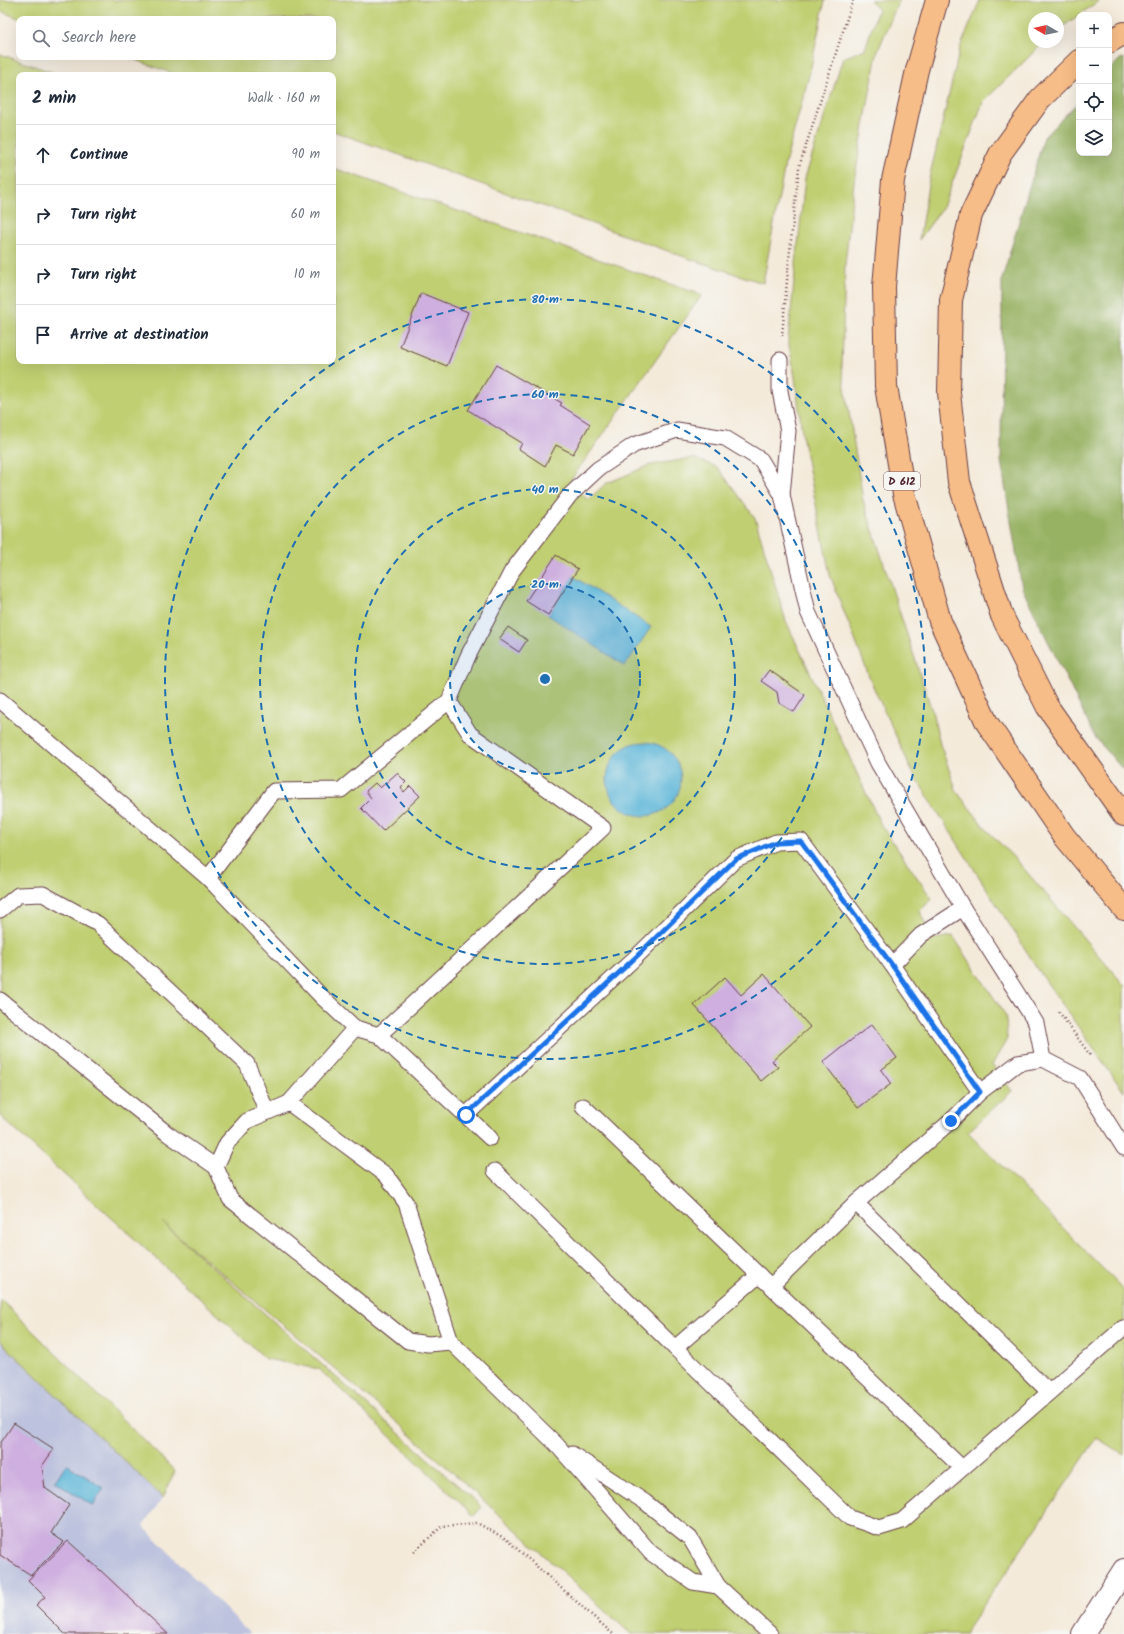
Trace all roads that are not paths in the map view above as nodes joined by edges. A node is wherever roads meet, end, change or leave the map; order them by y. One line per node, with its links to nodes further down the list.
1 (937, 0): 12 (highway, D 612)
2 (1124, 33): 3 (highway)
3 (1112, 40)
4 (1076, 64): 9 (highway)
5 (780, 360): 6 (lane)
6 (782, 495): 8 (lane); 11 (lane)
7 (0, 700): 10 (lane)
8 (449, 701): 10 (lane); 17 (lane)
9 (1124, 815)
10 (208, 878): 16 (lane)
11 (963, 908): 14 (lane); 18 (lane)
12 (1124, 909)
13 (0, 910): 22 (lane)
14 (892, 965): 19 (lane); 23 (lane)
15 (0, 1000): 26 (lane)
16 (355, 1028): 17 (lane); 20 (lane)
17 (379, 1035): 23 (lane)
18 (1043, 1059): 19 (lane); 25 (lane)
19 (980, 1092): 28 (lane)
20 (290, 1103): 22 (lane); 32 (lane)
21 (583, 1106): 29 (lane)
22 (267, 1112): 26 (lane)
23 (466, 1115): 24 (lane)
24 (490, 1138)
25 (1124, 1148)
26 (216, 1167): 32 (lane)
27 (495, 1171): 33 (lane)
28 (856, 1203): 30 (lane); 34 (lane)
29 (759, 1275): 30 (lane); 33 (lane)
30 (772, 1286): 36 (lane)
31 (1122, 1328): 34 (lane)
32 (451, 1342): 35 (lane)
33 (675, 1348): 36 (lane)
34 (1049, 1392): 36 (lane)
35 (556, 1444): 38 (lane); 38 (lane)
36 (962, 1468)
37 (1124, 1570): 40 (street)
38 (718, 1586): 39 (lane)
39 (770, 1634)
40 (1083, 1634)

